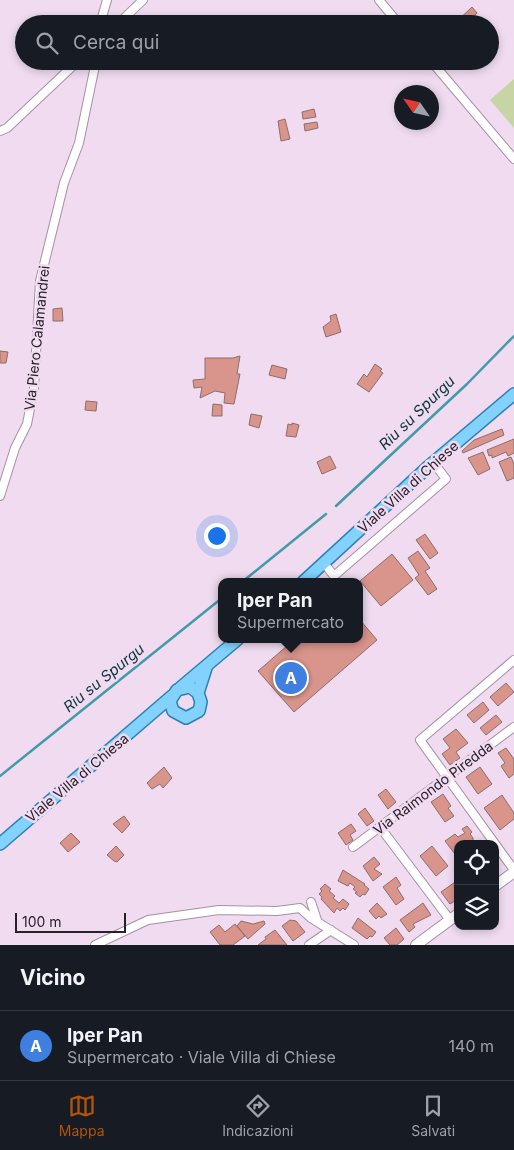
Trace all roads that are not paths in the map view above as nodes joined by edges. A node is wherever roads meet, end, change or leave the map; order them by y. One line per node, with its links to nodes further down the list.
1 (107, 0): 4 (street)
2 (143, 0): 5 (street)
3 (379, 0): 6 (street)
4 (103, 15)
5 (127, 15)
6 (392, 15)
7 (68, 70): 10 (street)
8 (94, 70): 14 (street, Via Piero Calamandrei)
9 (439, 70): 11 (street)
10 (0, 131)
11 (514, 158)
12 (514, 394): 13 (main road, Viale Villa di Chiese)
13 (433, 462): 15 (main road, Viale Villa di Chiese); 15 (street)
14 (0, 496)
15 (324, 563): 16 (main road, Viale Villa di Chiese)
16 (307, 578)
17 (234, 643): 19 (main road)
18 (514, 660): 25 (street)
19 (206, 668): 20 (main road, Viale Villa di Chiesa); 21 (main road)
20 (176, 692): 21 (main road); 22 (main road); 23 (main road, Viale Villa di Chiesa)
21 (198, 693): 22 (main road)
22 (173, 711): 23 (main road)
23 (154, 712): 27 (main road, Viale Villa di Chiesa)
24 (513, 729): 25 (street, Via Raimondo Piredda)
25 (448, 776): 26 (street, Via Raimondo Piredda); 29 (street)
26 (380, 827): 28 (street, Via Raimondo Piredda); 32 (street)
27 (0, 844)
28 (353, 847)
29 (514, 871): 30 (street)
30 (496, 885)
31 (311, 902): 33 (street)
32 (454, 917): 38 (street)
33 (317, 920): 34 (street); 35 (street)
34 (331, 930): 36 (street); 37 (street)
35 (95, 945)
36 (309, 945)
37 (354, 945)
38 (416, 945)

